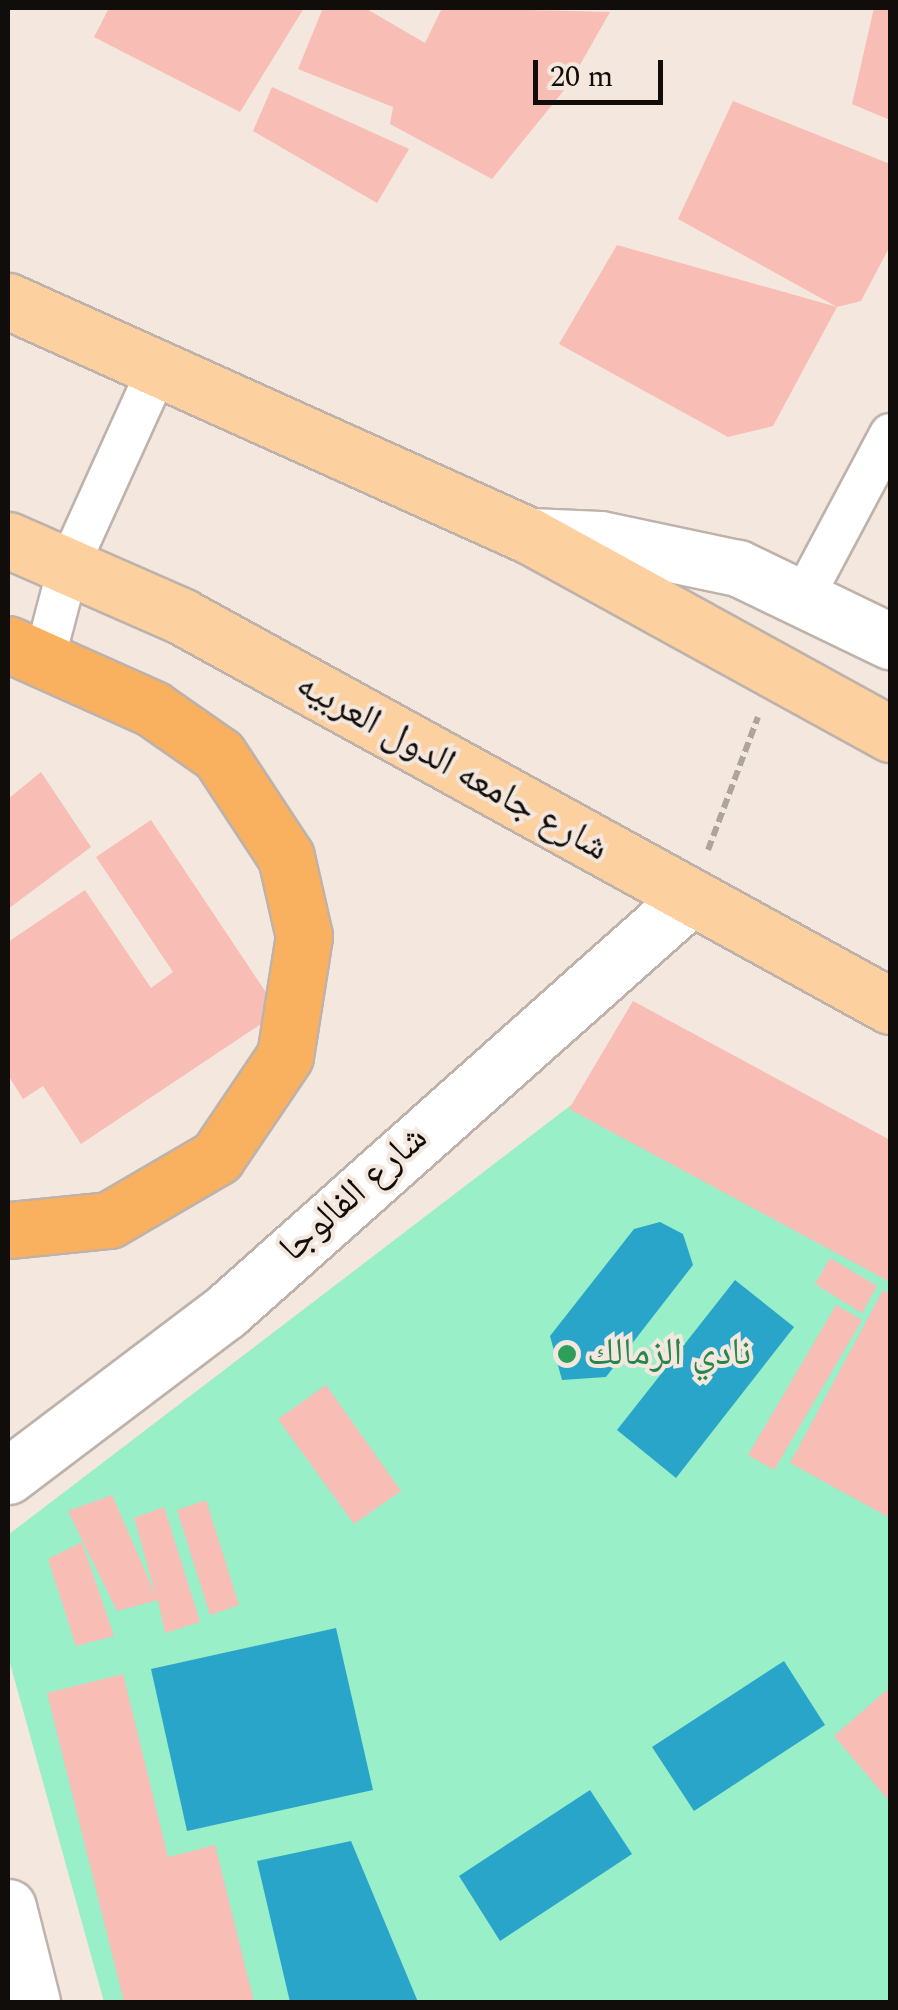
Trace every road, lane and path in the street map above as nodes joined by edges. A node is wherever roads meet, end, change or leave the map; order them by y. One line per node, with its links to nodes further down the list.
1 (8, 301): 2 (main road)
2 (158, 369): 4 (main road); 6 (street)
3 (890, 434): 7 (street)
4 (530, 536): 7 (street); 10 (main road)
5 (8, 540): 6 (main road, شارع جامعه الدول العربيه)
6 (69, 566): 9 (street); 12 (main road, شارع جامعه الدول العربيه)
7 (805, 594): 8 (street)
8 (890, 641)
9 (26, 652): 14 (highway)
10 (776, 671): 11 (main road); 12 (path)
11 (890, 734)
12 (690, 898): 13 (main road, شارع جامعه الدول العربيه); 15 (street, شارع الفالوجا)
13 (890, 1006)
14 (8, 1230)
15 (8, 1476)
16 (8, 1907): 17 (street)
17 (32, 2002)

